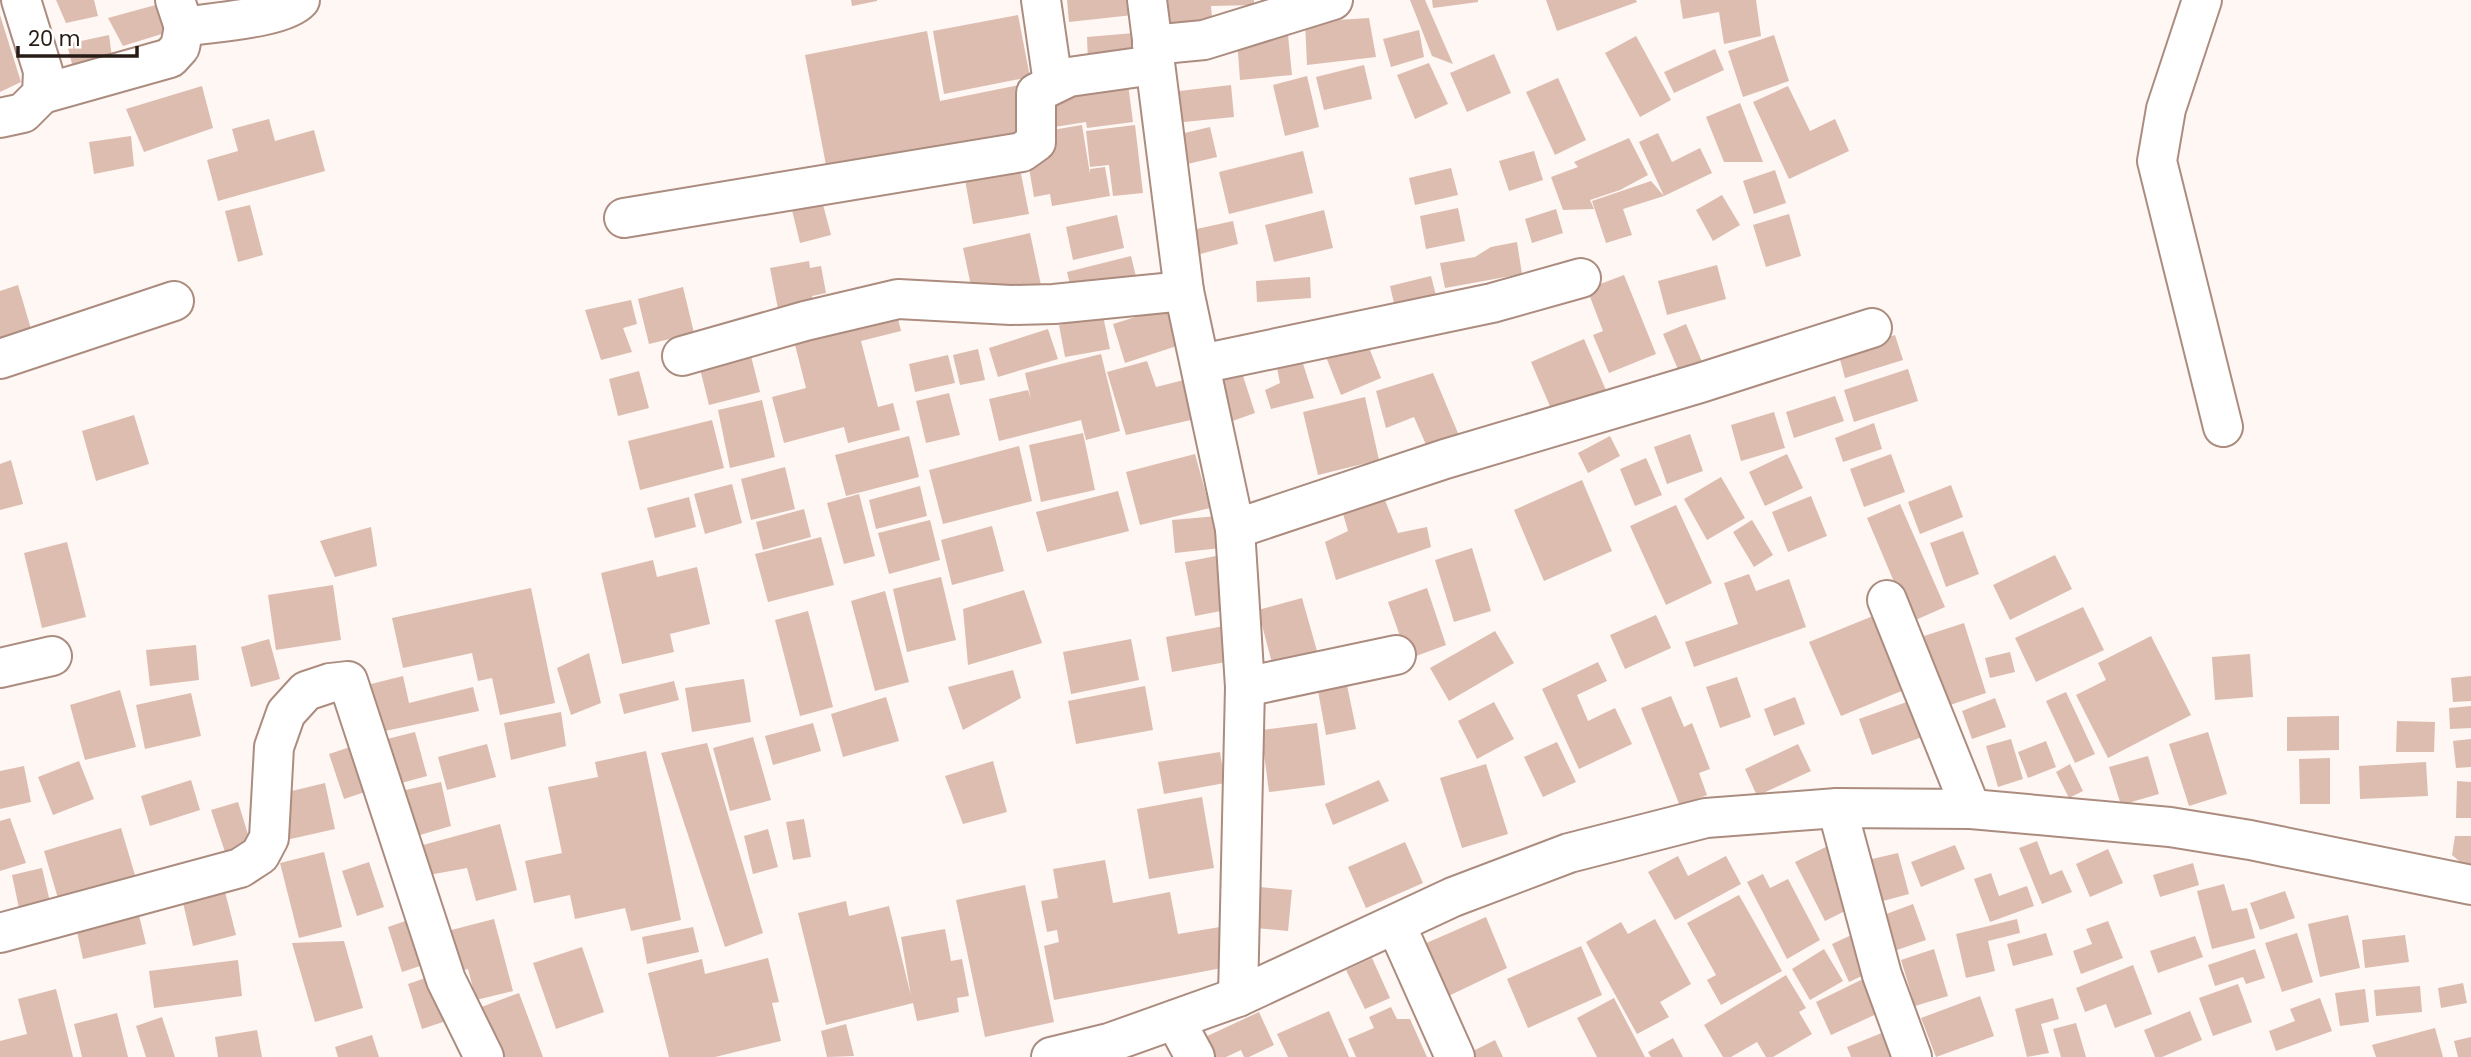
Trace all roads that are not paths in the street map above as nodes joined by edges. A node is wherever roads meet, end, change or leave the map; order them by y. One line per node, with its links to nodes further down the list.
1 (21, 0): 10 (street)
2 (300, 0): 7 (street)
3 (1041, 0): 9 (street)
4 (1147, 0): 8 (street)
5 (1333, 0): 8 (street)
6 (2202, 0): 20 (street)
7 (179, 14): 10 (street)
8 (1154, 55): 9 (street); 14 (street)
9 (1053, 83): 12 (street)
10 (42, 94): 11 (street)
11 (0, 118)
12 (624, 218)
13 (1581, 278): 19 (street)
14 (1184, 291): 17 (street); 19 (street)
15 (174, 301): 18 (street)
16 (1872, 328): 21 (street)
17 (682, 356)
18 (0, 359)
19 (1200, 363): 21 (street)
20 (2223, 427)
21 (1235, 528): 26 (street)
22 (1887, 600): 28 (street)
23 (1396, 655): 26 (street)
24 (52, 656): 25 (street)
25 (0, 668)
26 (1245, 687): 32 (street)
27 (1837, 808): 28 (street); 30 (street); 38 (street)
28 (1971, 809): 29 (street)
29 (2471, 885)
30 (1396, 925): 32 (street); 37 (street)
31 (0, 933): 34 (street)
32 (1238, 997): 33 (street)
33 (1175, 1020): 35 (street); 36 (street)
34 (484, 1057)
35 (1051, 1057)
36 (1195, 1057)
37 (1455, 1057)
38 (1912, 1057)

